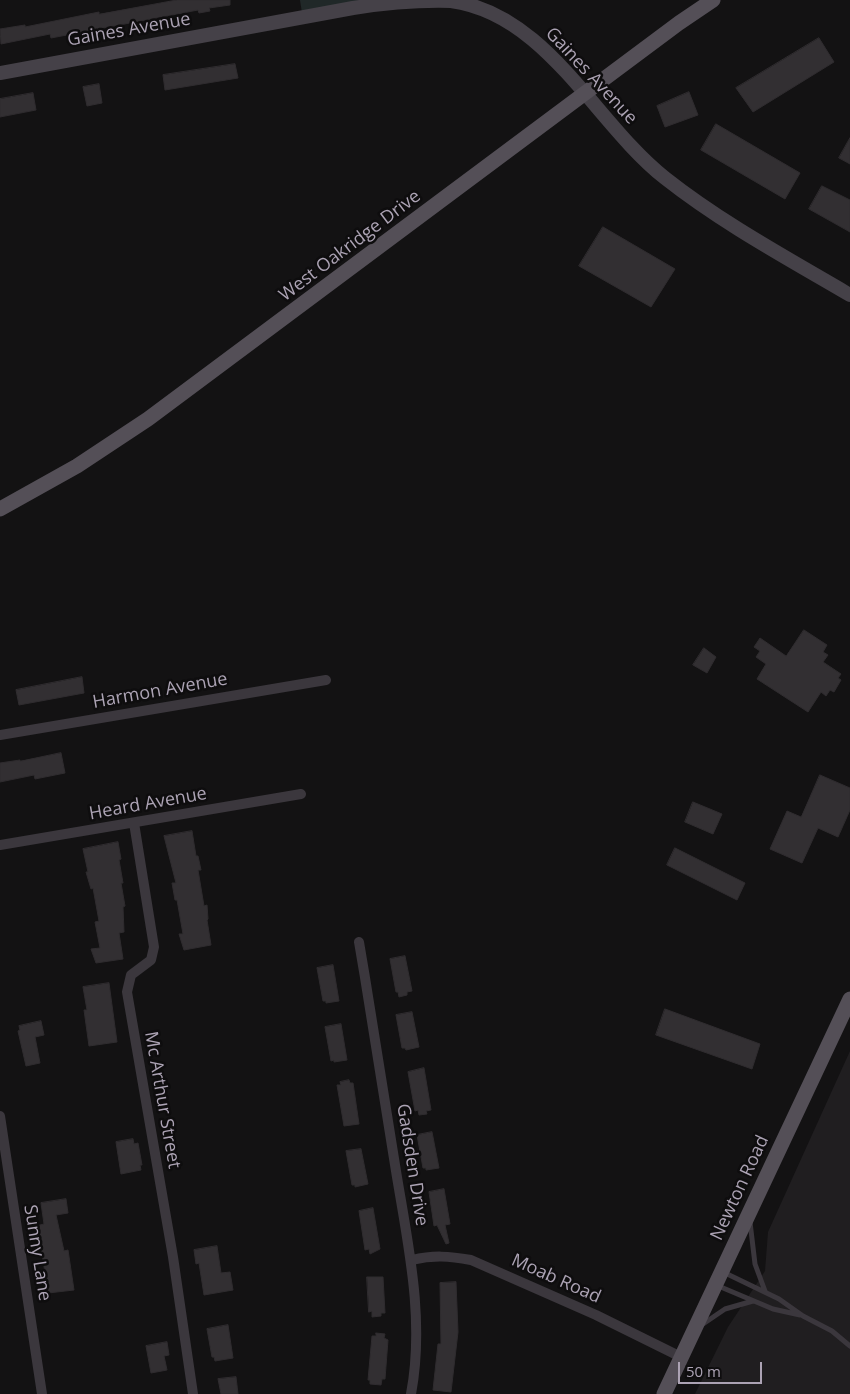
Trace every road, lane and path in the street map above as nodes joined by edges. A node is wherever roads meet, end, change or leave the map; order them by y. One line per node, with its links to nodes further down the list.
1 (417, 0): 3 (street, Gaines Avenue); 4 (street, Gaines Avenue)
2 (713, 0): 4 (main road, West Oakridge Drive)
3 (0, 73)
4 (584, 94): 5 (street, Gaines Avenue); 6 (main road, West Oakridge Drive)
5 (850, 295)
6 (0, 509)
7 (326, 680): 8 (street, Harmon Avenue)
8 (0, 735)
9 (301, 794): 10 (street, Heard Avenue)
10 (134, 822): 11 (street, Heard Avenue); 25 (street, Mc Arthur Street)
11 (0, 845)
12 (359, 942): 16 (street, Gadsden Drive)
13 (849, 1002): 15 (main road, Newton Road)
14 (0, 1116): 24 (street, Sunny Lane)
15 (750, 1212): 17 (main road, Newton Road); 18 (lane)
16 (412, 1260): 23 (street, Moab Road); 26 (street, Gadsden Drive)
17 (718, 1278): 18 (lane); 19 (lane); 21 (main road, Newton Road)
18 (765, 1292): 20 (lane)
19 (753, 1301): 20 (lane); 21 (lane)
20 (803, 1316): 22 (lane)
21 (690, 1337): 23 (main road, Newton Road)
22 (850, 1346)
23 (681, 1356): 27 (main road, Newton Road)
24 (42, 1394)
25 (193, 1394)
26 (411, 1394)
27 (664, 1394)

